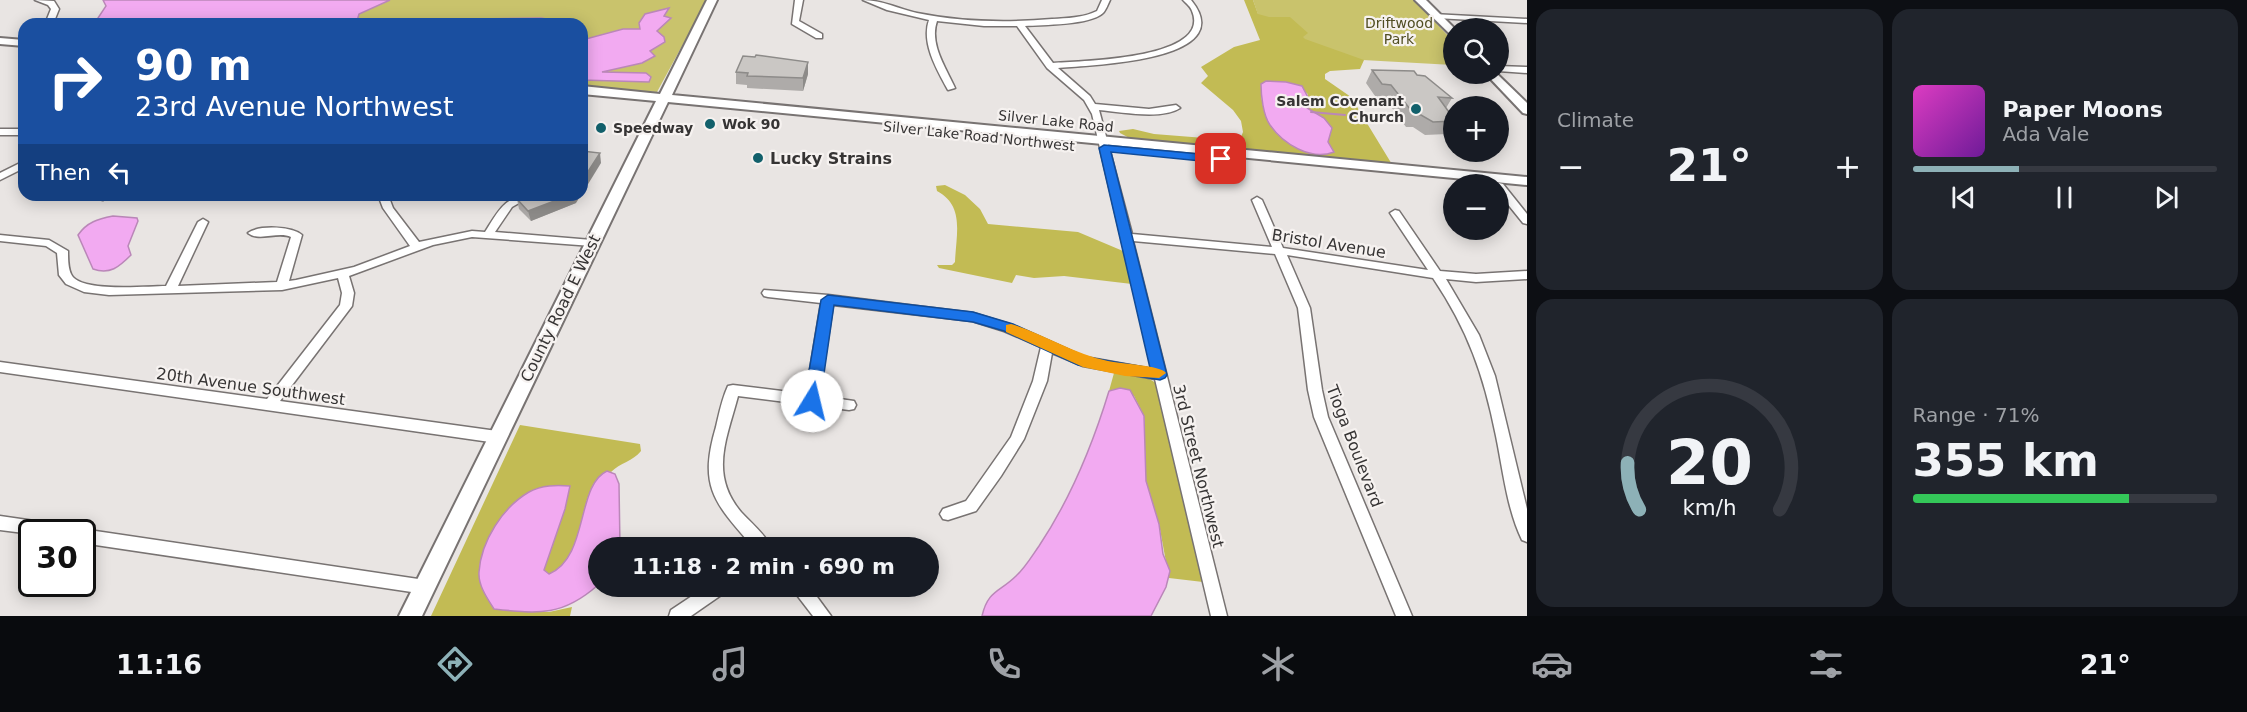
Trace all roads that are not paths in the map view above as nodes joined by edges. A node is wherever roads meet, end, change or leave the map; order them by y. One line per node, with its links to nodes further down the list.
1 (39, 0): 9 (street)
2 (711, 0): 26 (main road, County Road E West)
3 (799, 0): 14 (street)
4 (867, 0): 10 (street)
5 (1106, 0): 13 (street)
6 (1186, 0): 19 (street)
7 (1419, 0): 8 (main road)
8 (1436, 16): 11 (street); 12 (main road)
9 (51, 18)
10 (934, 18): 13 (street); 23 (street)
11 (1527, 21)
12 (1443, 23)
13 (1020, 24): 19 (street)
14 (819, 36)
15 (0, 41): 16 (main road)
16 (18, 42)
17 (0, 46): 18 (main road)
18 (18, 48)
19 (1050, 66): 27 (street)
20 (1509, 69): 21 (street)
21 (1527, 70)
22 (1501, 84): 29 (main road)
23 (951, 88)
24 (588, 91): 26 (main road)
25 (588, 97): 26 (main road)
26 (660, 101): 32 (main road, Silver Lake Road Northwest); 50 (main road, County Road E West)
27 (1094, 107): 28 (street); 32 (street, 3rd Street Northwest)
28 (1176, 108)
29 (1527, 110)
30 (0, 132): 31 (street)
31 (18, 132)
32 (1104, 145): 35 (main road, Silver Lake Road Northwest); 36 (main road, Silver Lake Road); 48 (street, 3rd Street Northwest)
33 (18, 167): 34 (street)
34 (0, 177)
35 (1443, 180)
36 (1527, 181)
37 (1509, 187): 38 (main road)
38 (1527, 189)
39 (1509, 198): 44 (street)
40 (1257, 200): 52 (street, Tioga Boulevard)
41 (385, 201): 51 (street)
42 (516, 201): 47 (street)
43 (1395, 213): 54 (street)
44 (1527, 221)
45 (203, 222): 57 (street)
46 (253, 233): 56 (street)
47 (489, 234): 50 (street); 51 (street)
48 (1126, 237): 52 (street, Bristol Avenue); 62 (street, 3rd Street Northwest)
49 (0, 238): 57 (street)
50 (592, 243): 66 (main road, County Road E West)
51 (417, 247): 53 (street)
52 (1280, 251): 54 (street, Bristol Avenue); 80 (street, Tioga Boulevard)
53 (344, 274): 56 (street); 64 (street)
54 (1435, 274): 55 (street, Bristol Avenue); 70 (street)
55 (1527, 275)
56 (282, 286): 57 (street)
57 (170, 290)
58 (768, 293): 59 (street)
59 (828, 300): 60 (street); 63 (street)
60 (1047, 347): 62 (street); 67 (street)
61 (0, 367): 64 (street, 20th Avenue Southwest)
62 (1160, 375): 79 (street, 3rd Street Northwest)
63 (812, 401): 65 (street); 71 (street)
64 (270, 405): 66 (street, 20th Avenue Southwest)
65 (849, 405)
66 (496, 437): 73 (main road, County Road E West)
67 (948, 514)
68 (0, 523): 69 (street)
69 (18, 526)
70 (1527, 535)
71 (755, 537)
72 (96, 538): 73 (street)
73 (424, 587): 76 (main road, County Road E West)
74 (705, 597): 77 (street)
75 (807, 597): 78 (street)
76 (410, 616)
77 (678, 616)
78 (823, 616)
79 (1219, 616)
80 (1404, 616)

